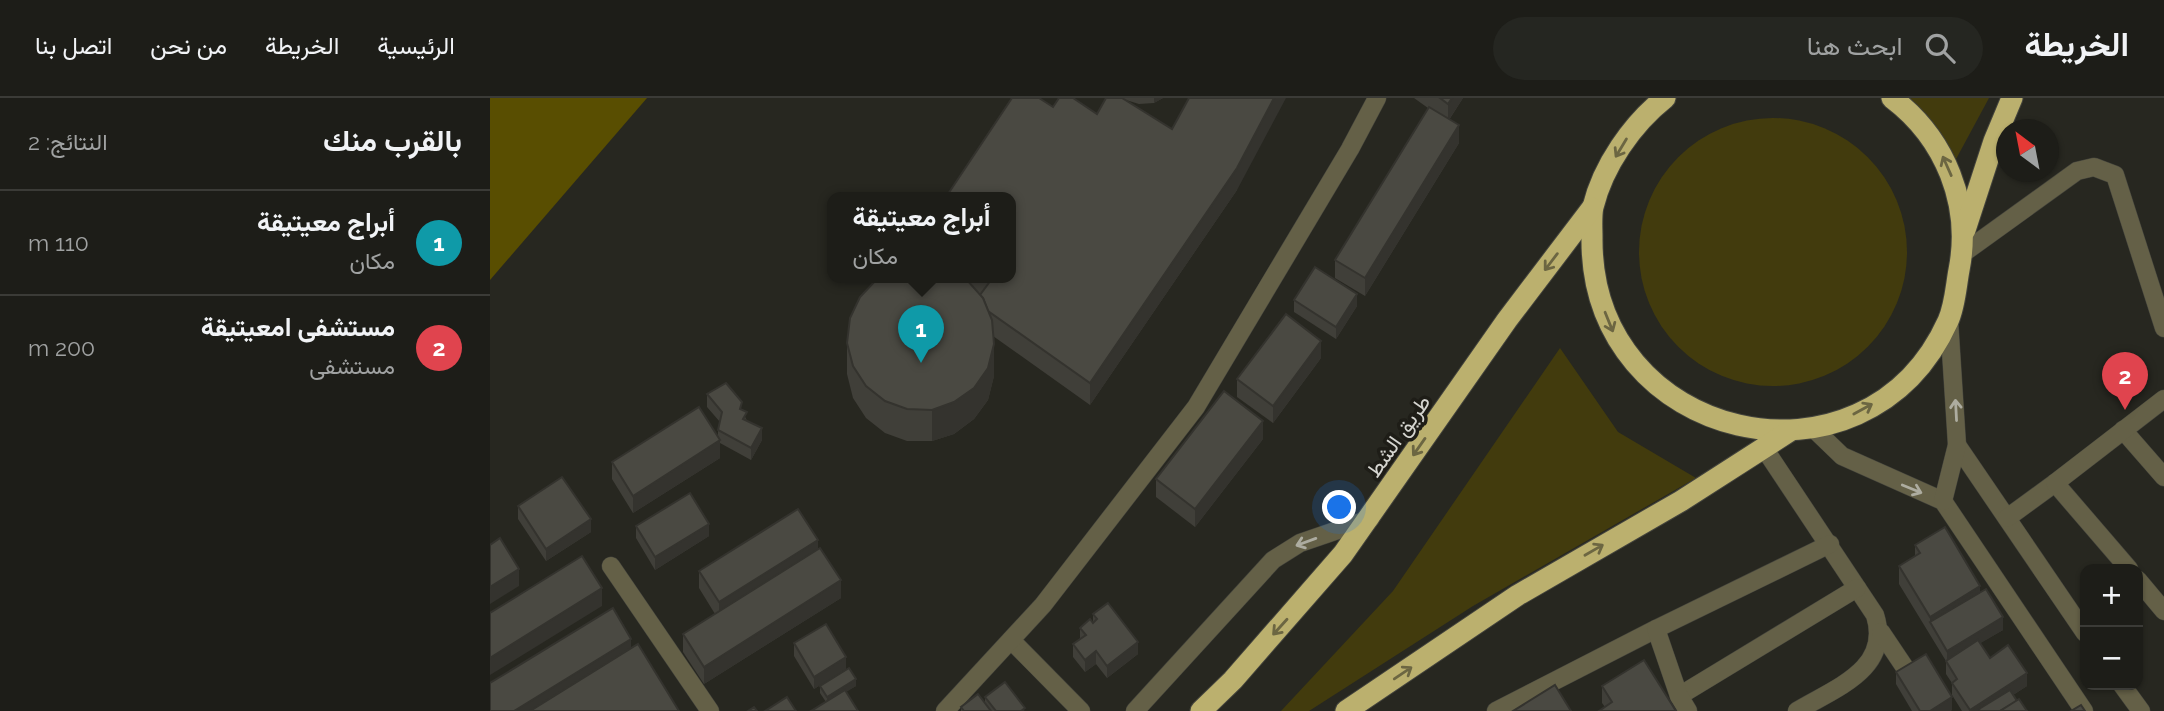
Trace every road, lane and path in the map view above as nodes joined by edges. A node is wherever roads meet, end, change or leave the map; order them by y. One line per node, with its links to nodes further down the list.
1 (1377, 98): 30 (street)
2 (1665, 98): 5 (highway, one-way to 5)
3 (1892, 98): 6 (highway, one-way to 3)
4 (2012, 98): 6 (highway)
5 (1592, 208): 13 (highway, one-way to 13); 20 (highway, طريق الشط, one-way to 20)
6 (1965, 232): 7 (highway)
7 (1962, 254): 8 (highway); 9 (street)
8 (1949, 320): 11 (highway, one-way to 8); 14 (street, one-way to 8)
9 (2164, 328)
10 (2164, 399): 12 (street)
11 (1813, 428): 13 (highway); 18 (street, one-way to 18)
12 (2123, 430): 16 (street); 17 (street)
13 (1790, 431): 15 (highway)
14 (1957, 445): 18 (street); 19 (street)
15 (1764, 448): 21 (street); 38 (highway, one-way to 15)
16 (2164, 478)
17 (2055, 483): 19 (street); 22 (street)
18 (1943, 501): 42 (street)
19 (2007, 518): 27 (street)
20 (1370, 519): 36 (street, one-way to 36); 37 (highway, طريق الشط, one-way to 37)
21 (1830, 544): 25 (street); 28 (street)
22 (2125, 564)
23 (611, 566): 33 (street)
24 (2143, 586): 26 (street)
25 (1857, 588): 29 (street); 32 (street)
26 (2164, 611)
27 (2080, 627)
28 (1656, 629): 32 (street); 39 (street)
29 (1881, 632): 40 (street); 41 (street)
30 (1012, 640): 34 (street); 35 (street)
31 (2126, 690): 43 (street)
32 (1683, 703)
33 (710, 711)
34 (945, 711)
35 (1080, 711)
36 (1135, 711)
37 (1201, 711)
38 (1346, 711)
39 (1496, 711)
40 (1797, 711)
41 (1934, 711)
42 (2084, 711)
43 (2141, 711)

